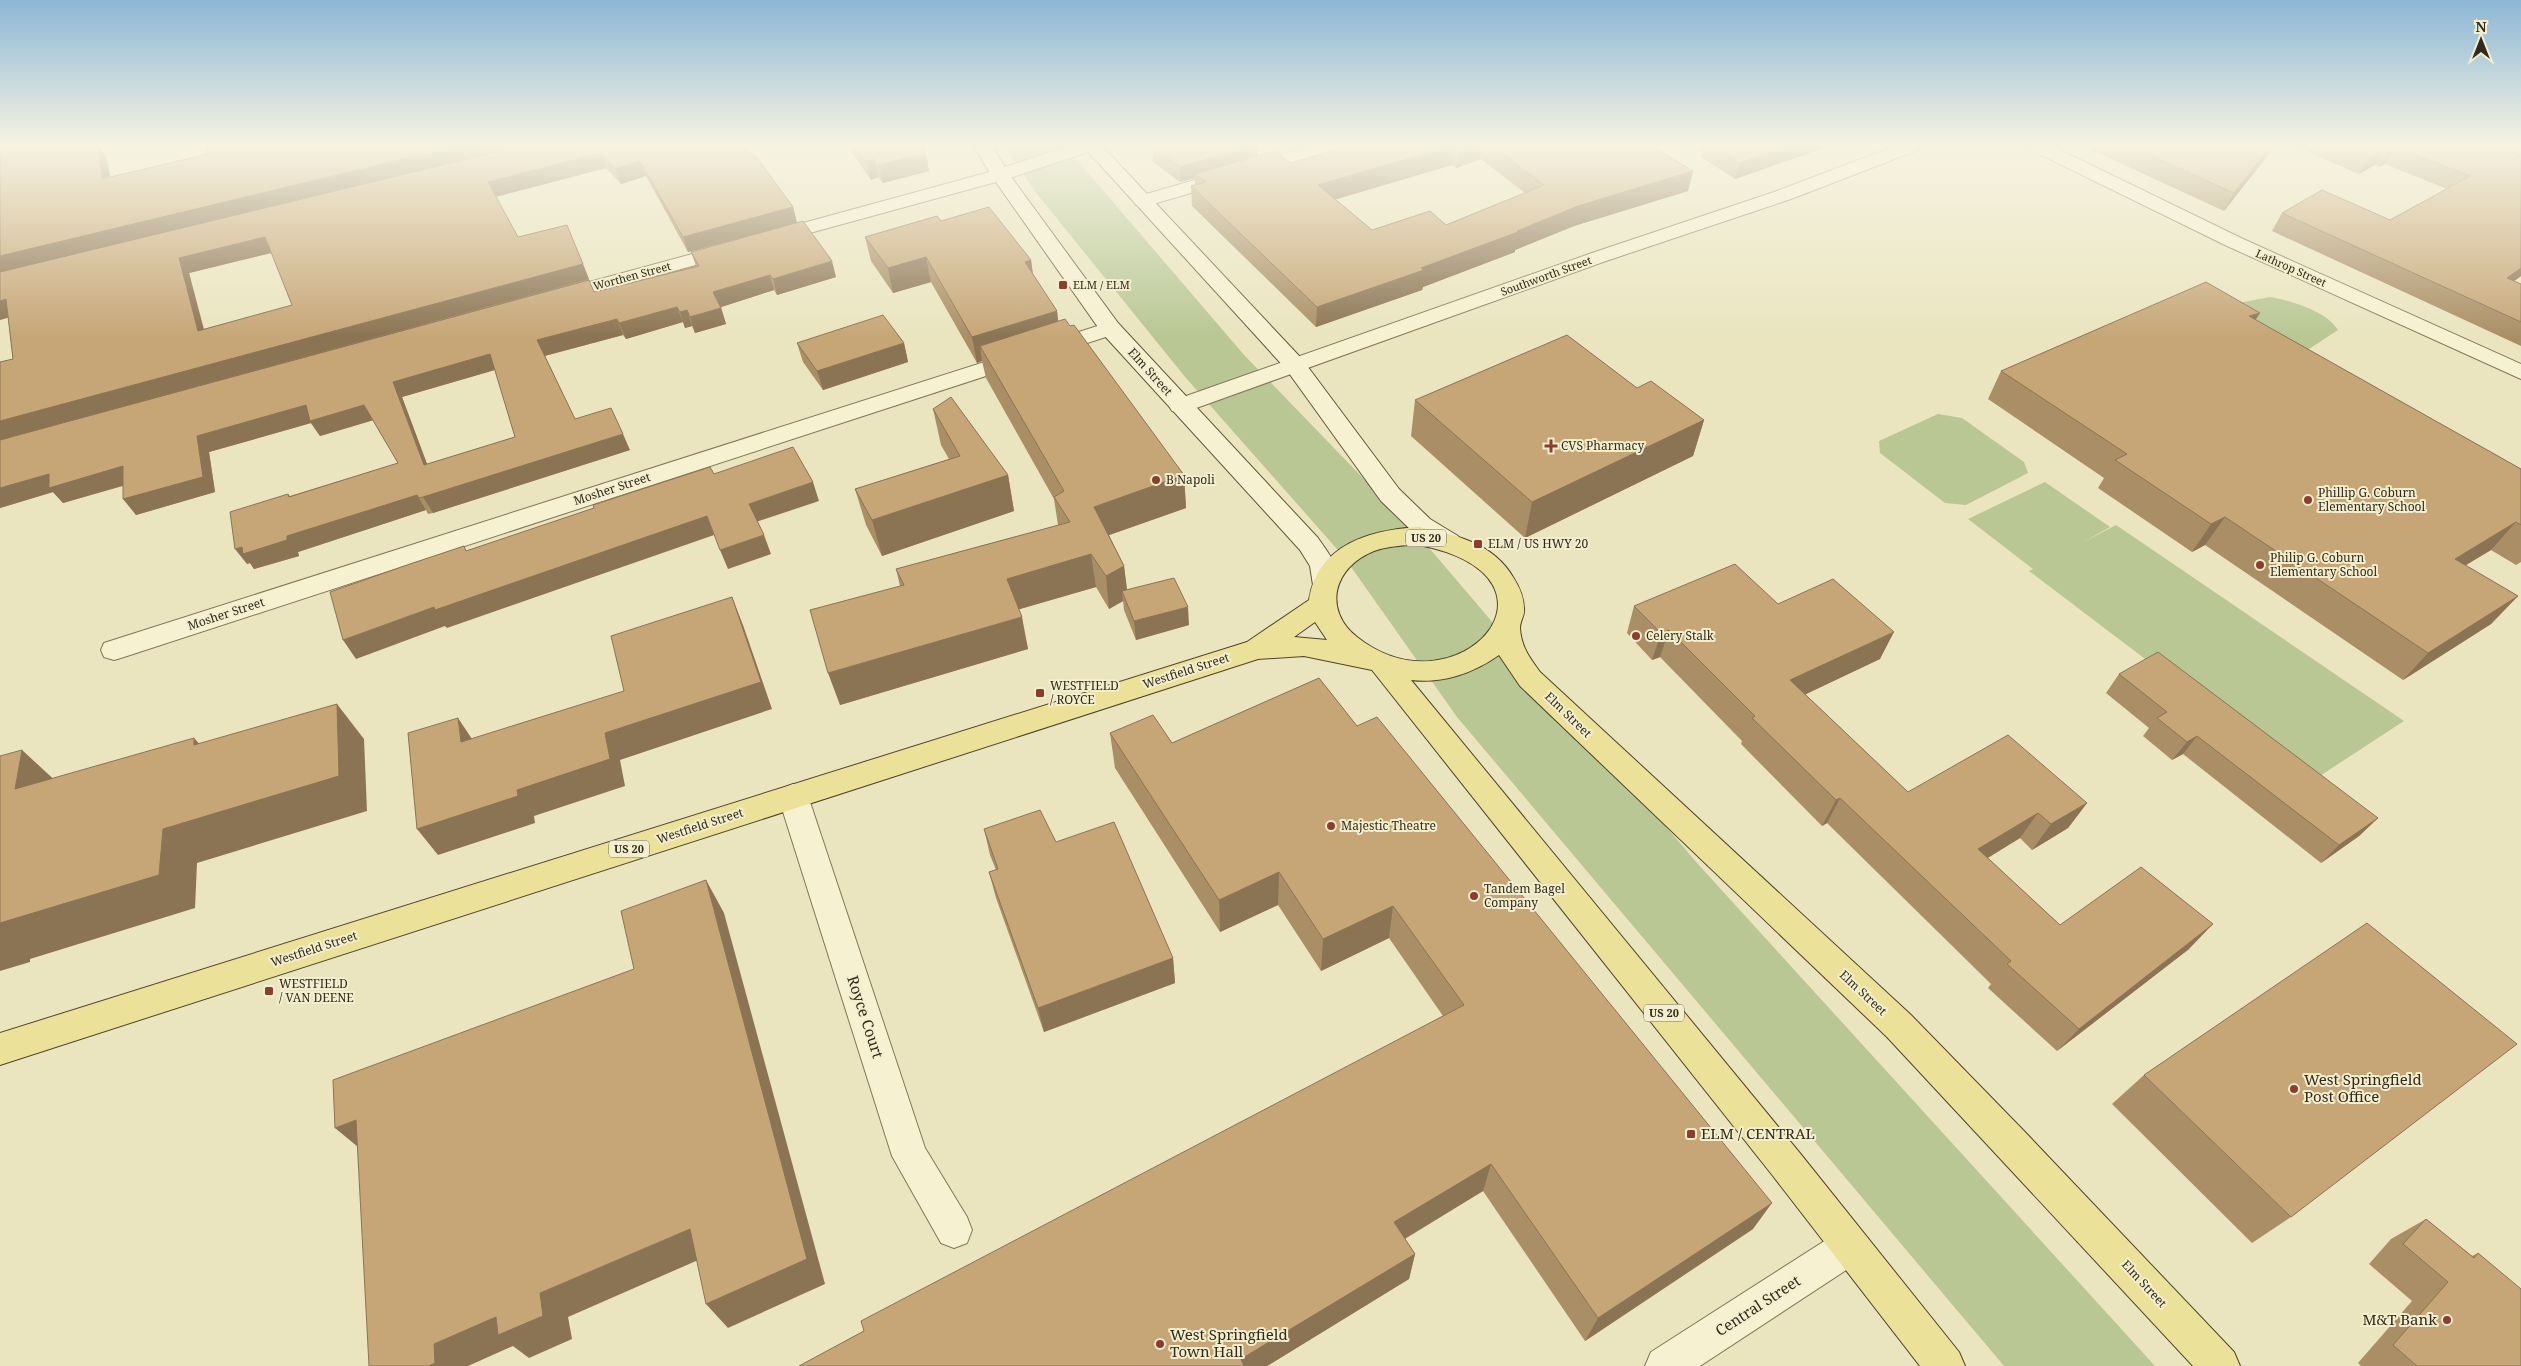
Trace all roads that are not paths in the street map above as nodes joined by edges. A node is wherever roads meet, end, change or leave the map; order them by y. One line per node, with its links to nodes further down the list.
1 (873, 210): 6 (street, Worthen Street)
2 (1025, 210): 7 (street, Elm Street)
3 (1151, 210): 8 (street)
4 (1744, 210): 8 (street, Southworth Street)
5 (2168, 210): 9 (street, Lathrop Street)
6 (536, 302)
7 (1110, 328): 10 (street, Elm Street); 15 (street, Mosher Street)
8 (1294, 364): 10 (street, Southworth Street); 11 (street)
9 (2521, 372)
10 (1180, 406): 12 (street, Elm Street)
11 (1449, 542): 12 (main road, US 20); 13 (main road, US 20)
12 (1324, 595): 14 (main road, Westfield Street / US 20); 16 (main road)
13 (1507, 626): 16 (main road); 23 (main road, Elm Street)
14 (1258, 649): 16 (main road, Westfield Street / US 20); 17 (main road, Westfield Street / US 20)
15 (114, 650)
16 (1373, 659): 20 (main road, US 20)
17 (793, 796): 18 (main road, Westfield Street / US 20); 19 (street, Royce Court)
18 (0, 1049)
19 (954, 1230)
20 (1850, 1246): 21 (street, Central Street); 22 (main road, US 20)
21 (1665, 1366)
22 (1945, 1366)
23 (2220, 1366)

